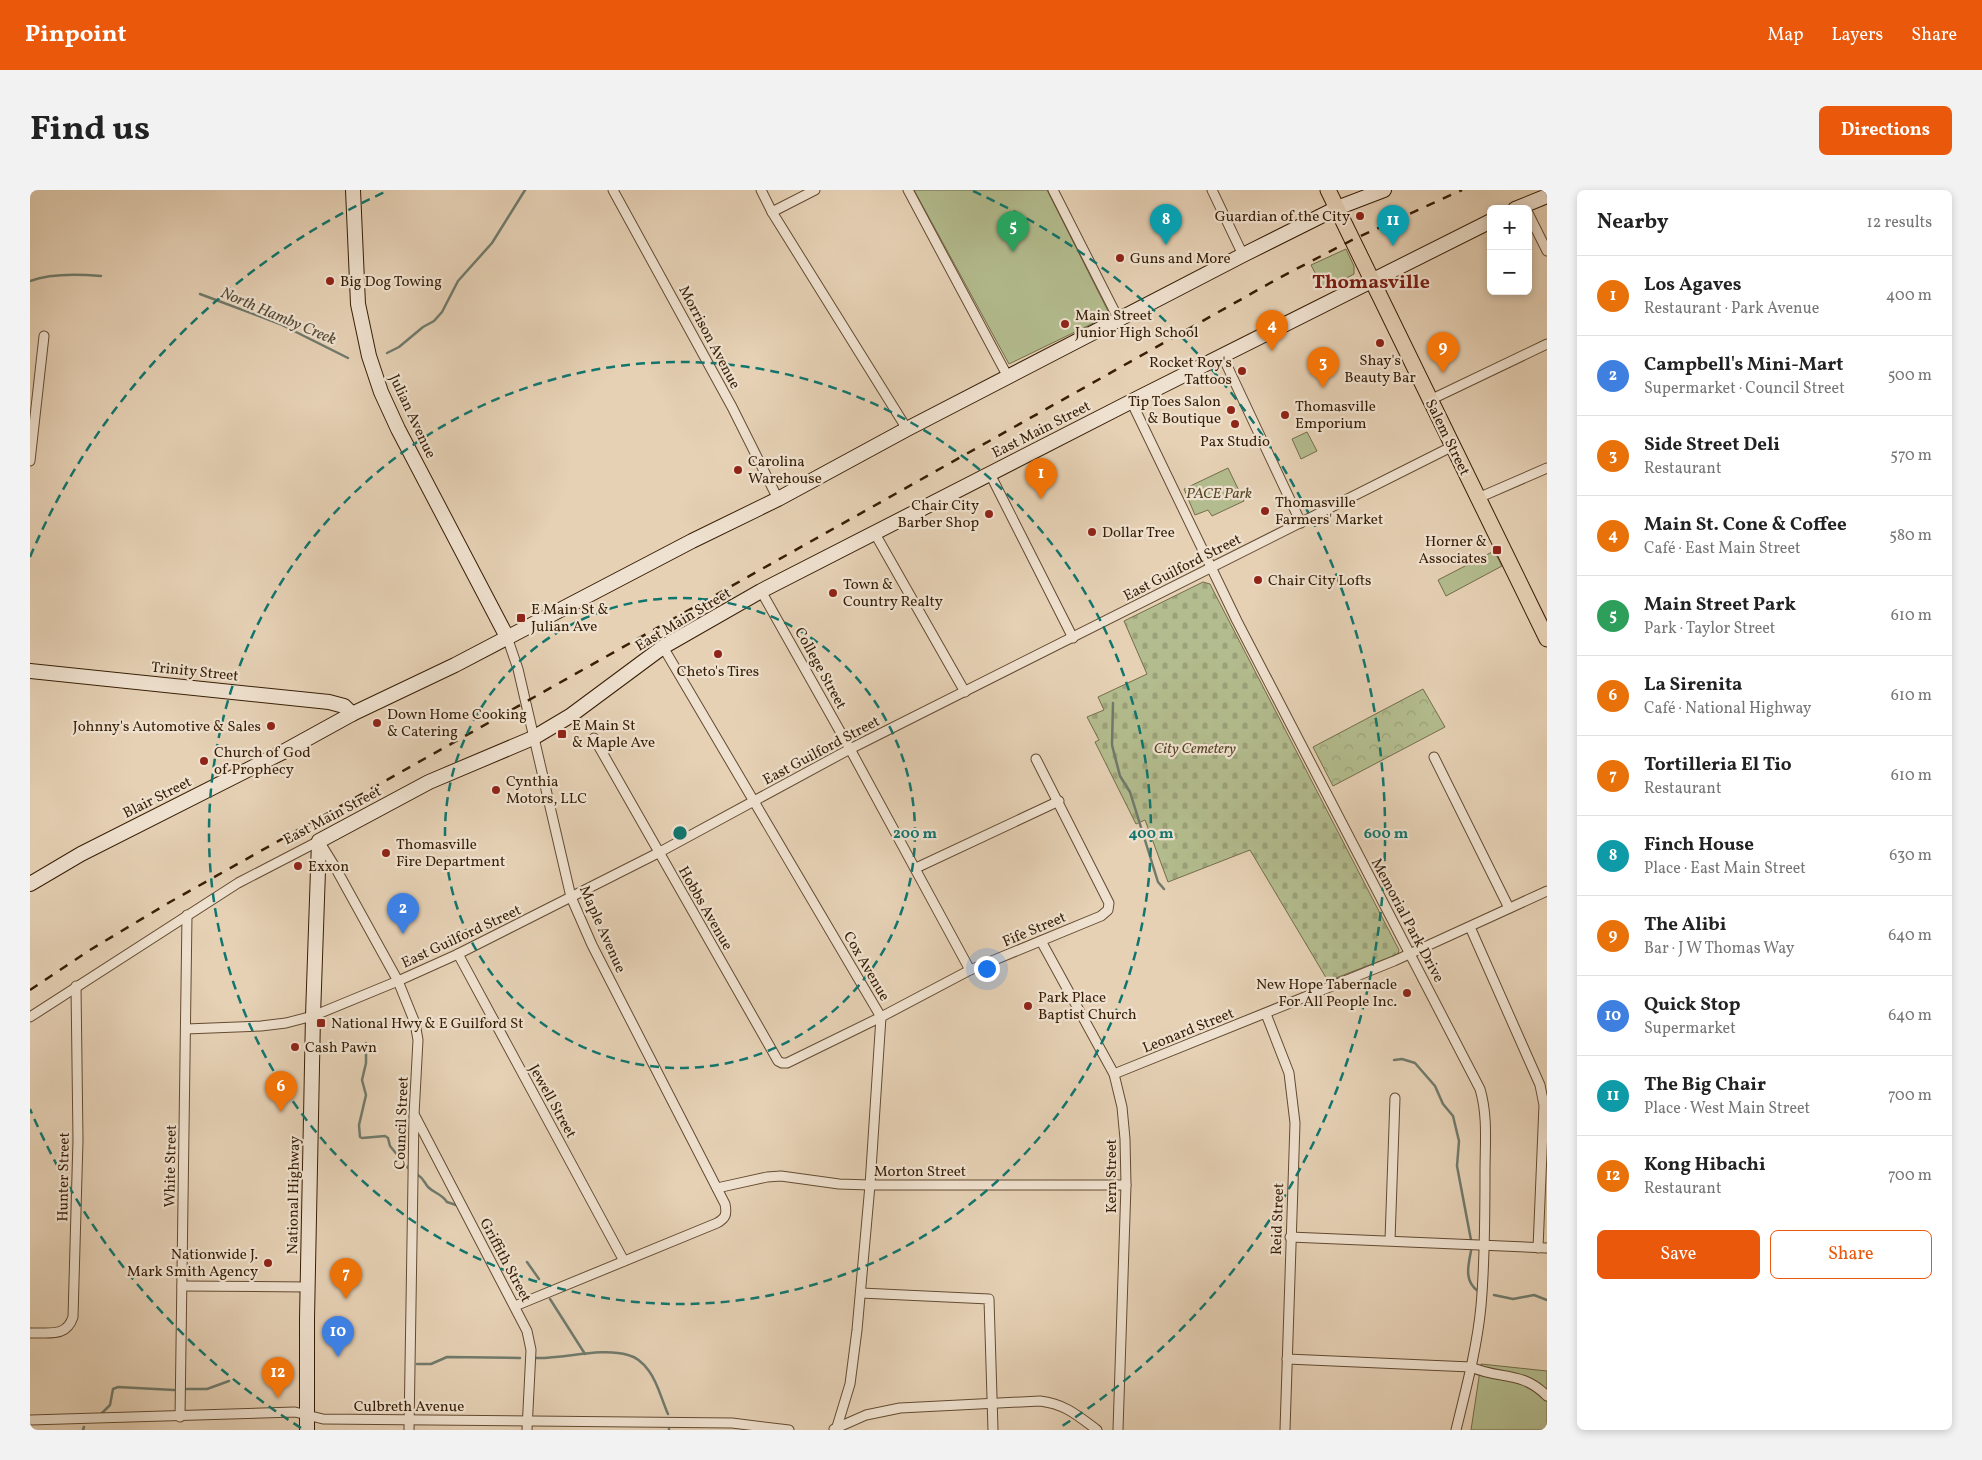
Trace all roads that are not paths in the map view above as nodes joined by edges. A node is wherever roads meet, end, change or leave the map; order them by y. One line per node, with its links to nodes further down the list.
1 (353, 190): 37 (street, Julian Avenue)
2 (613, 190): 31 (street, Morrison Avenue)
3 (761, 190): 13 (street)
4 (815, 190): 13 (street)
5 (908, 190): 23 (street)
6 (1053, 190): 19 (street)
7 (1212, 190): 17 (street)
8 (1328, 190): 12 (main road, Salem Street)
9 (1384, 190): 12 (street)
10 (1547, 196): 11 (street)
11 (1531, 205)
12 (1337, 208): 17 (street); 18 (main road, Salem Street)
13 (772, 212): 26 (street)
14 (1487, 223): 18 (street, East Main Street)
15 (1532, 224): 16 (street)
16 (1547, 251)
17 (1243, 255): 19 (street)
18 (1371, 279): 22 (street, East Main Street); 24 (main road, Salem Street)
19 (1119, 320): 23 (street)
20 (44, 336): 28 (street)
21 (1547, 344): 24 (street)
22 (1222, 355): 25 (street, East Main Street); 33 (street)
23 (1008, 377): 26 (street)
24 (1430, 400): 27 (main road, Salem Street)
25 (1132, 401): 30 (street, East Main Street); 35 (street, Memorial Park Drive)
26 (907, 429): 31 (street)
27 (1453, 446): 32 (main road, Salem Street); 33 (street, East Guilford Street)
28 (30, 461)
29 (1547, 468): 32 (street)
30 (990, 474): 34 (street, East Main Street); 38 (street)
31 (778, 498): 37 (street)
32 (1478, 498): 39 (main road, Salem Street)
33 (1301, 523): 35 (street, East Guilford Street)
34 (874, 532): 36 (street, East Main Street); 42 (street)
35 (1212, 567): 38 (street, East Guilford Street); 62 (street, Memorial Park Drive)
36 (761, 590): 40 (street, East Main Street); 46 (street, College Street)
37 (507, 638): 43 (street); 44 (street, Maple Avenue)
38 (1073, 638): 42 (street, East Guilford Street)
39 (1547, 639)
40 (663, 647): 44 (street, East Main Street); 49 (street, Cox Avenue)
41 (30, 671): 43 (street, Trinity Street)
42 (965, 692): 46 (street, East Guilford Street)
43 (352, 714): 54 (street, Blair Street)
44 (533, 738): 51 (street, East Main Street); 56 (street, Maple Avenue)
45 (594, 738): 52 (street, Hobbs Avenue)
46 (850, 749): 49 (street, East Guilford Street); 53 (street, College Street)
47 (1434, 757): 57 (street)
48 (1036, 759): 50 (street)
49 (754, 801): 52 (street, East Guilford Street); 69 (street, Cox Avenue)
50 (1059, 801): 53 (street); 60 (street, Fife Street)
51 (319, 841): 58 (street, East Main Street); 64 (street, Council Street); 67 (street, National Highway)
52 (658, 853): 56 (street, East Guilford Street); 71 (street, Hobbs Avenue)
53 (916, 868): 63 (street, College Street)
54 (30, 884)
55 (1547, 891): 57 (street, Leonard Street)
56 (572, 897): 61 (street, East Guilford Street); 77 (street, Maple Avenue)
57 (1509, 908): 59 (street, Leonard Street)
58 (187, 915): 65 (street, East Main Street); 70 (street, White Street)
59 (1470, 927): 62 (street, Leonard Street); 81 (street)
60 (1041, 941): 63 (street, Fife Street); 72 (street, Kern Street)
61 (458, 954): 64 (street, East Guilford Street); 82 (street, Jewell Street)
62 (1410, 954): 66 (street, Leonard Street); 80 (street, Memorial Park Drive)
63 (970, 970): 69 (street, Fife Street)
64 (398, 981): 67 (street, East Guilford Street); 74 (street, Council Street)
65 (76, 986): 68 (street, East Main Street); 87 (street, Hunter Street)
66 (1266, 1014): 72 (street, Leonard Street); 78 (street, Reid Street)
67 (313, 1016): 70 (street, East Guilford Street); 84 (street, National Highway)
68 (30, 1017)
69 (881, 1017): 71 (street, Fife Street); 75 (street, Cox Avenue)
70 (186, 1029): 83 (street, White Street)
71 (782, 1063)
72 (1114, 1074): 76 (street, Kern Street)
73 (1395, 1098): 79 (street)
74 (414, 1115): 86 (street, Griffith Street); 94 (street, Council Street)
75 (870, 1185): 76 (street, Morton Street); 77 (street, Morton Street); 85 (street, Cox Avenue)
76 (1126, 1185): 104 (street, Kern Street)
77 (717, 1188): 82 (street, Maple Avenue)
78 (1290, 1237): 79 (street); 88 (street, Reid Street)
79 (1390, 1240): 80 (street)
80 (1485, 1247): 81 (street); 89 (street, Memorial Park Drive)
81 (1543, 1248)
82 (624, 1261): 86 (street)
83 (182, 1286): 84 (street); 93 (street, White Street)
84 (308, 1287): 92 (street, National Highway)
85 (860, 1293): 91 (street); 101 (street, Cox Avenue)
86 (514, 1306): 96 (street, Griffith Street)
87 (30, 1333)
88 (1287, 1359): 89 (street); 105 (street, Reid Street)
89 (1471, 1367): 90 (street); 106 (street, Memorial Park Drive)
90 (1547, 1396)
91 (991, 1404): 101 (street); 102 (street); 103 (street)
92 (307, 1415): 93 (street, Culbreth Avenue); 94 (street, Culbreth Avenue); 98 (street, National Highway)
93 (180, 1417): 95 (street, Culbreth Avenue)
94 (409, 1419): 96 (street, Culbreth Avenue); 99 (street, Council Street)
95 (30, 1420)
96 (527, 1425): 97 (street, Culbreth Avenue)
97 (646, 1426): 100 (street, Culbreth Avenue)
98 (307, 1430)
99 (409, 1430)
100 (789, 1430)
101 (835, 1430)
102 (993, 1430)
103 (1097, 1430)
104 (1118, 1430)
105 (1285, 1430)
106 (1456, 1430)

